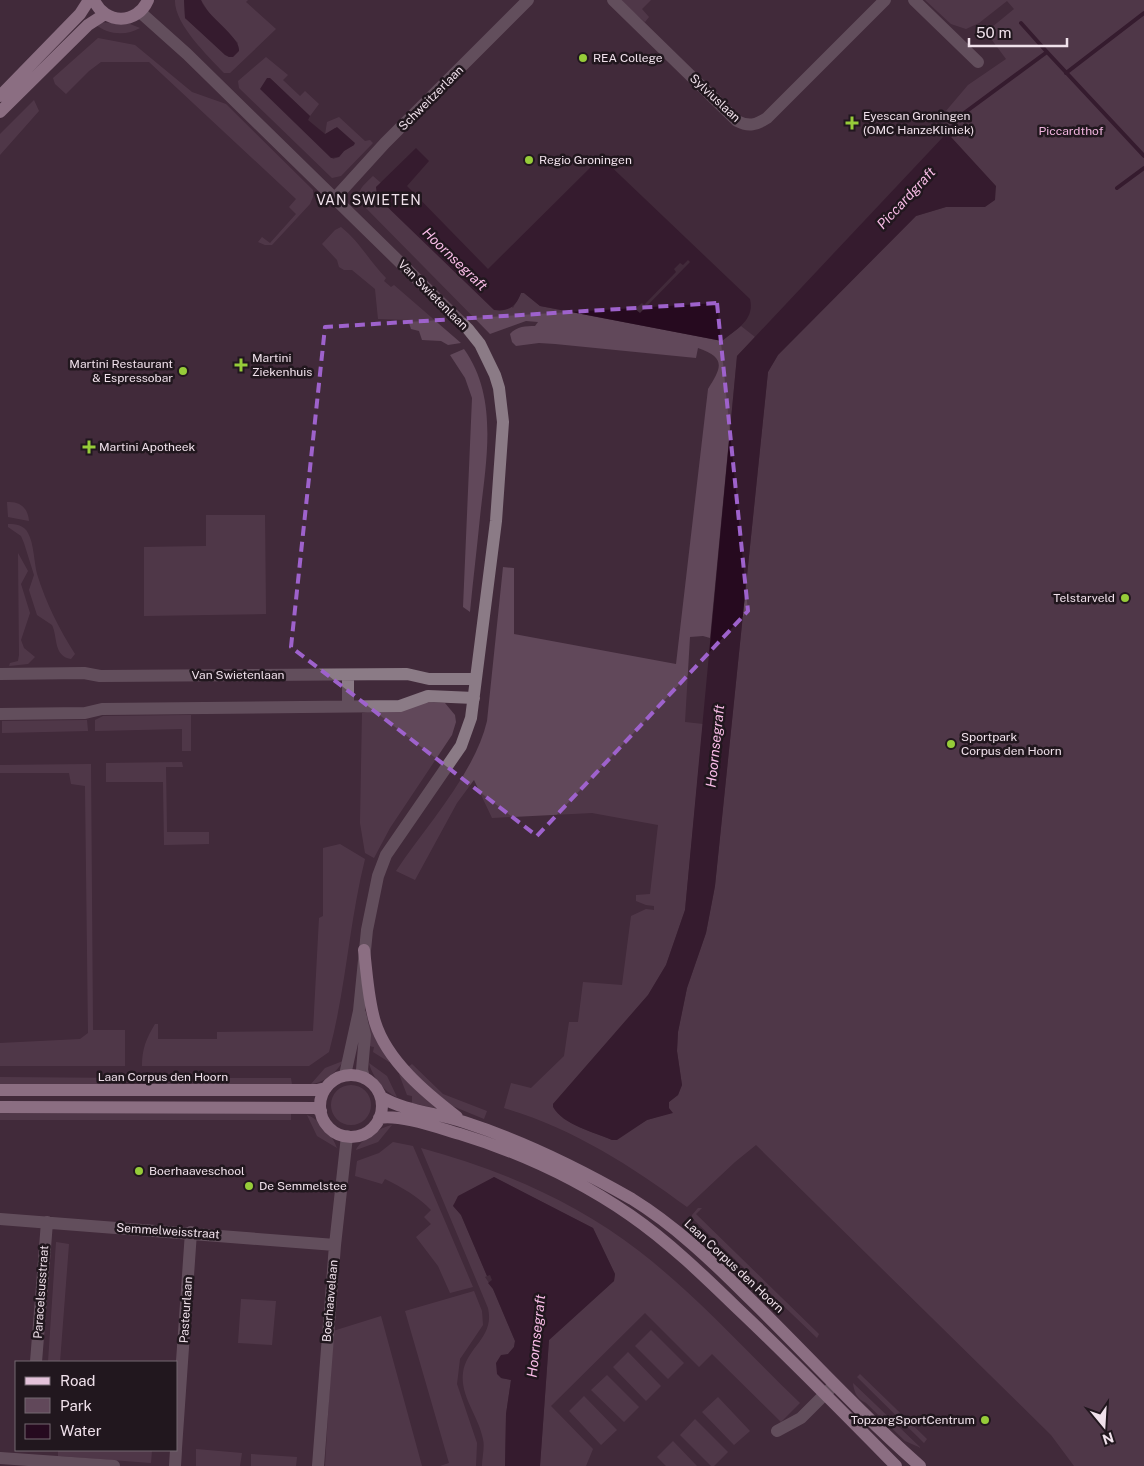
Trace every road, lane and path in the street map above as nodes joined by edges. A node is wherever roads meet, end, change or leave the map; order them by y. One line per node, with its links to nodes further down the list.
1 (89, 0): 11 (main road)
2 (94, 0): 9 (main road)
3 (148, 0): 8 (main road)
4 (528, 0): 13 (street, Schweitzerlaan)
5 (613, 0): 6 (street, Sylviuslaan)
6 (885, 0)
7 (914, 0): 10 (street)
8 (140, 12): 9 (main road); 13 (street, Van Swietenlaan)
9 (105, 14): 12 (main road)
10 (978, 62)
11 (0, 96)
12 (0, 112)
13 (335, 198): 16 (street, Van Swietenlaan)
14 (0, 674): 15 (street, Van Swietenlaan)
15 (348, 675): 16 (street, Van Swietenlaan); 18 (street)
16 (476, 679): 17 (street, Van Swietenlaan)
17 (474, 698): 18 (street); 20 (street, Van Swietenlaan)
18 (348, 706): 19 (street)
19 (0, 714)
20 (364, 950): 21 (street, Van Swietenlaan); 30 (main road)
21 (359, 1011): 22 (street, Van Swietenlaan); 23 (street, Van Swietenlaan)
22 (345, 1076): 23 (main road); 24 (main road)
23 (364, 1078): 26 (main road)
24 (326, 1088): 25 (main road, Laan Corpus den Hoorn); 28 (main road)
25 (0, 1090)
26 (380, 1097): 29 (main road); 30 (main road, Laan Corpus den Hoorn)
27 (0, 1107): 28 (main road)
28 (320, 1111): 31 (main road)
29 (379, 1118): 31 (main road); 38 (main road)
30 (463, 1122): 37 (main road, Laan Corpus den Hoorn)
31 (347, 1136): 35 (street, Boerhaavelaan)
32 (0, 1219): 33 (street, Semmelweisstraat)
33 (47, 1222): 34 (street, Semmelweisstraat); 36 (street, Paracelsusstraat)
34 (191, 1232): 35 (street, Semmelweisstraat); 39 (street, Pasteurlaan)
35 (335, 1245): 47 (street, Boerhaavelaan)
36 (36, 1361)
37 (834, 1385): 38 (street); 49 (main road, Laan Corpus den Hoorn)
38 (824, 1395): 40 (street); 48 (main road)
39 (178, 1420)
40 (777, 1431)
41 (176, 1451): 46 (street, Pasteurlaan)
42 (29, 1455): 43 (street); 44 (street)
43 (0, 1458)
44 (53, 1464): 45 (street)
45 (114, 1466)
46 (175, 1466)
47 (318, 1466)
48 (896, 1466)
49 (920, 1466)

